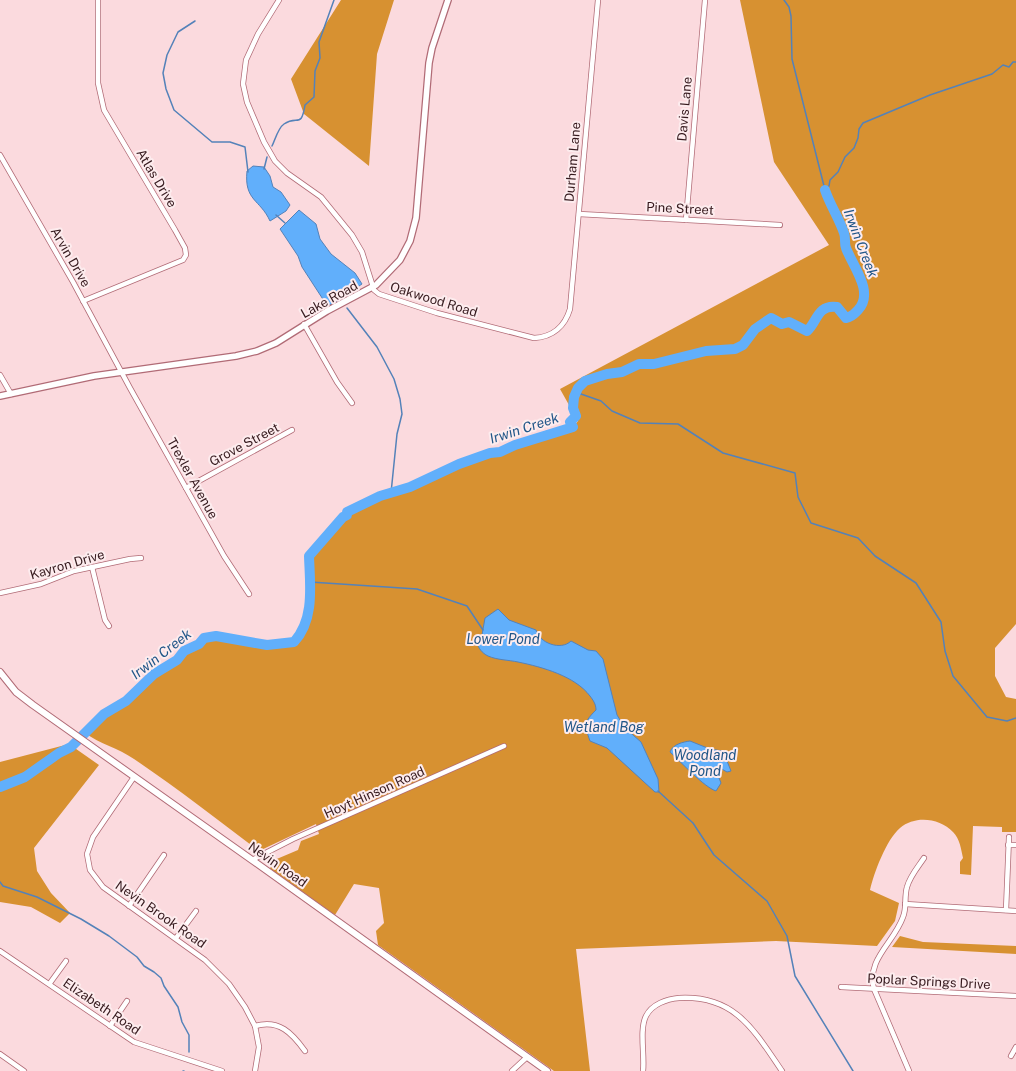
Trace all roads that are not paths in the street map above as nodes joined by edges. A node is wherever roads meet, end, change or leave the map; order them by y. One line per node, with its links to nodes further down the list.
1 (98, 0): 11 (street, Atlas Drive)
2 (280, 0): 10 (street, Oakwood Road)
3 (448, 0): 10 (street, Lake Road)
4 (598, 0): 7 (street, Durham Lane)
5 (705, 0): 8 (street, Davis Lane)
6 (0, 155): 11 (street, Arvin Drive)
7 (579, 214): 8 (street, Pine Street); 13 (street, Durham Lane)
8 (686, 220): 9 (street, Pine Street)
9 (780, 225)
10 (373, 286): 12 (street, Lake Road); 13 (street, Oakwood Road)
11 (83, 301): 14 (street, Arvin Drive)
12 (304, 324): 14 (street, Lake Road); 18 (street)
13 (564, 324)
14 (121, 372): 16 (street, Lake Road); 20 (street, Trexler Avenue)
15 (0, 374): 16 (street)
16 (11, 394): 17 (street, Lake Road)
17 (0, 396)
18 (352, 403)
19 (292, 430): 20 (street, Grove Street)
20 (186, 488): 24 (street, Trexler Avenue)
21 (141, 558): 22 (street, Kayron Drive)
22 (92, 567): 23 (street, Kayron Drive); 25 (street)
23 (0, 593)
24 (249, 594)
25 (109, 626)
26 (1, 676): 28 (main road, Nevin Road)
27 (504, 746): 34 (street, Hoyt Hinson Road)
28 (134, 777): 34 (main road, Nevin Road); 36 (street, Nevin Brook Road)
29 (1009, 837): 30 (street)
30 (1008, 845): 31 (street); 37 (street)
31 (1016, 845)
32 (164, 855): 36 (street)
33 (924, 858): 35 (street)
34 (252, 860): 54 (main road, Nevin Road)
35 (905, 904): 37 (street); 45 (street)
36 (129, 906): 40 (street, Nevin Brook Road)
37 (1006, 910): 38 (street)
38 (1016, 910)
39 (196, 911): 40 (street)
40 (176, 938): 49 (street, Nevin Brook Road)
41 (0, 951): 43 (street, Elizabeth Road)
42 (66, 961): 43 (street)
43 (50, 983): 48 (street, Elizabeth Road)
44 (841, 987): 45 (street, Poplar Springs Drive)
45 (874, 989): 46 (street, Poplar Springs Drive); 62 (street)
46 (1016, 996)
47 (127, 1001): 48 (street)
48 (110, 1026): 56 (street, Elizabeth Road)
49 (256, 1026): 51 (street); 57 (street, Nevin Brook Road)
50 (1016, 1047): 53 (street)
51 (305, 1051)
52 (0, 1054): 55 (street)
53 (1011, 1056)
54 (527, 1057): 58 (street); 59 (main road, Nevin Road)
55 (24, 1071)
56 (222, 1071)
57 (255, 1071)
58 (512, 1071)
59 (547, 1071)
60 (643, 1071): 61 (street)
61 (782, 1071)
62 (909, 1071)

